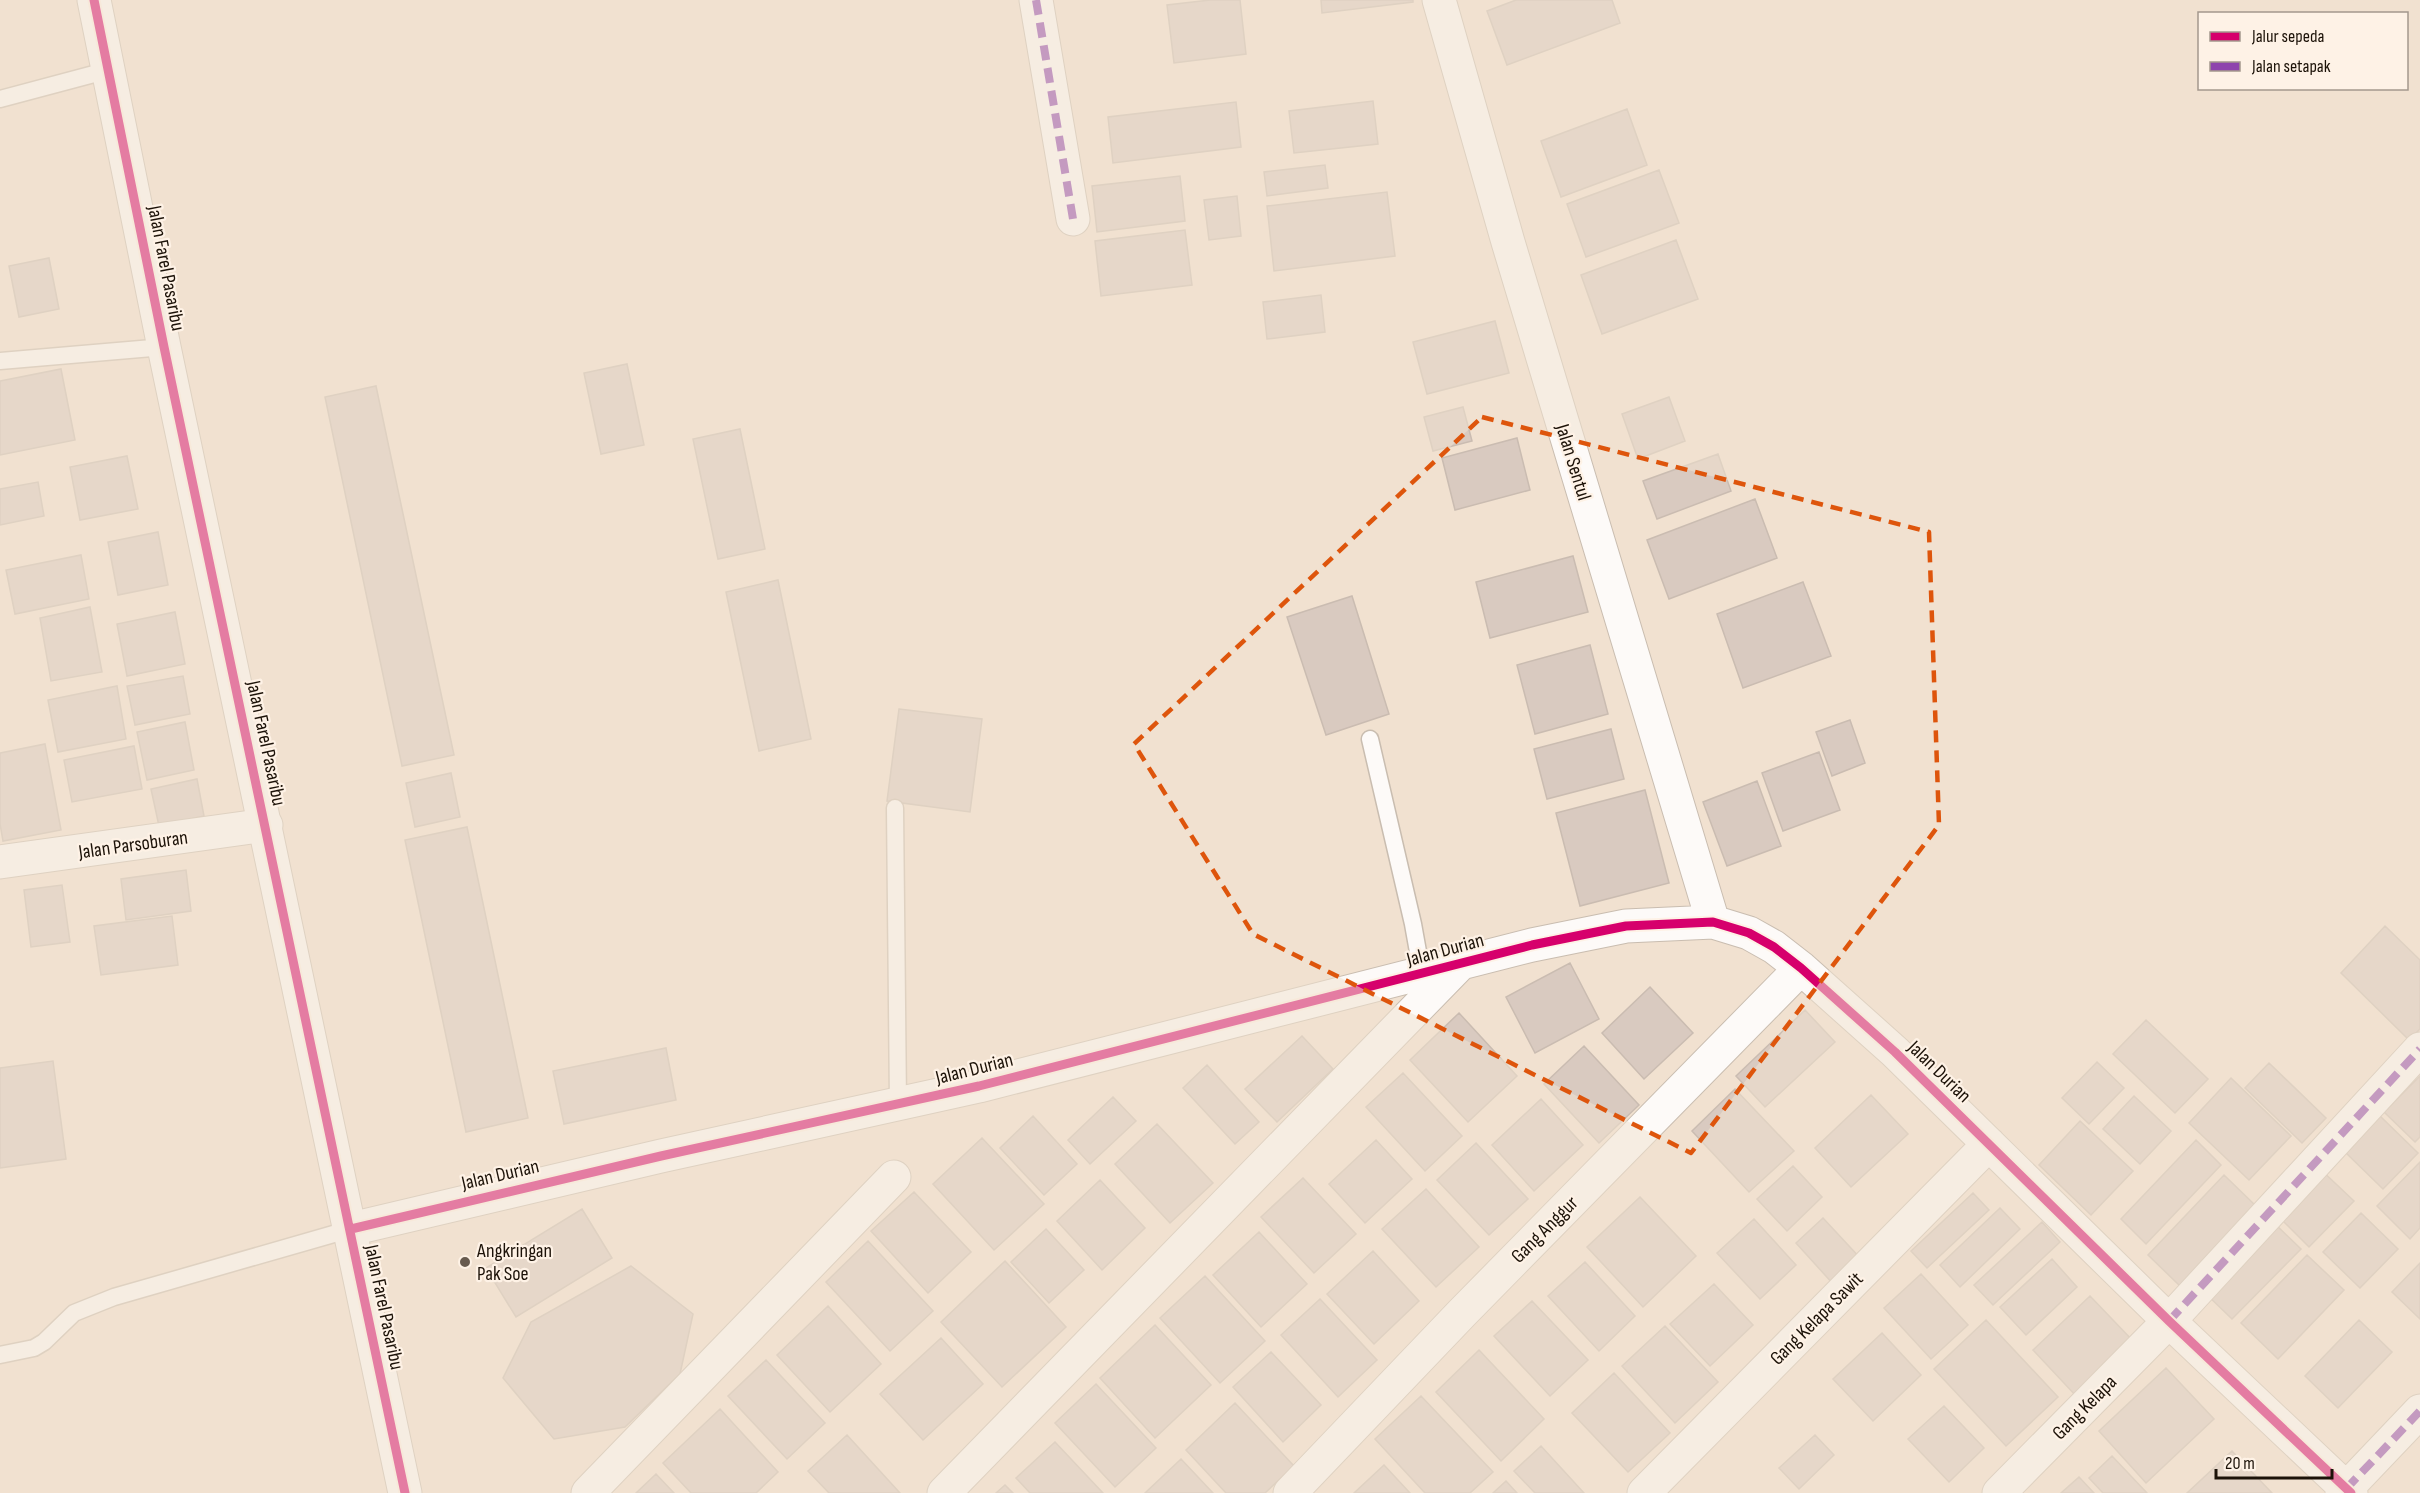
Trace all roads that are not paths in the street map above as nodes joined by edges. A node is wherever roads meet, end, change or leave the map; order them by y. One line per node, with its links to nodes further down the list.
1 (94, 0): 4 (street, Jalan Farel Pasaribu)
2 (1036, 0): 6 (street)
3 (1439, 0): 13 (street, Jalan Sentul)
4 (109, 70): 5 (lane); 7 (street, Jalan Farel Pasaribu)
5 (0, 99)
6 (1073, 219)
7 (164, 347): 8 (lane); 11 (street, Jalan Farel Pasaribu)
8 (0, 362)
9 (1370, 739): 16 (lane)
10 (895, 808): 18 (lane)
11 (266, 825): 12 (street, Jalan Parsoburan); 21 (street, Jalan Farel Pasaribu)
12 (0, 862)
13 (1713, 922): 14 (street, Jalan Durian); 15 (street, Jalan Durian)
14 (1460, 963): 16 (street, Jalan Durian); 28 (street)
15 (1801, 968): 19 (street, Jalan Durian); 29 (street, Gang Anggur)
16 (1422, 974): 18 (street, Jalan Durian)
17 (2420, 1049): 22 (street, Gang Kelapa)
18 (898, 1104): 21 (street, Jalan Durian)
19 (1989, 1144): 22 (street, Jalan Durian); 30 (street, Gang Kelapa Sawit)
20 (894, 1177): 27 (street)
21 (351, 1229): 23 (lane); 26 (street, Jalan Farel Pasaribu)
22 (2169, 1321): 25 (street, Jalan Durian); 31 (street, Gang Kelapa)
23 (0, 1355)
24 (2420, 1411): 25 (street)
25 (2347, 1492)
26 (405, 1493)
27 (588, 1493)
28 (944, 1493)
29 (1290, 1493)
30 (1644, 1493)
31 (1999, 1493)

